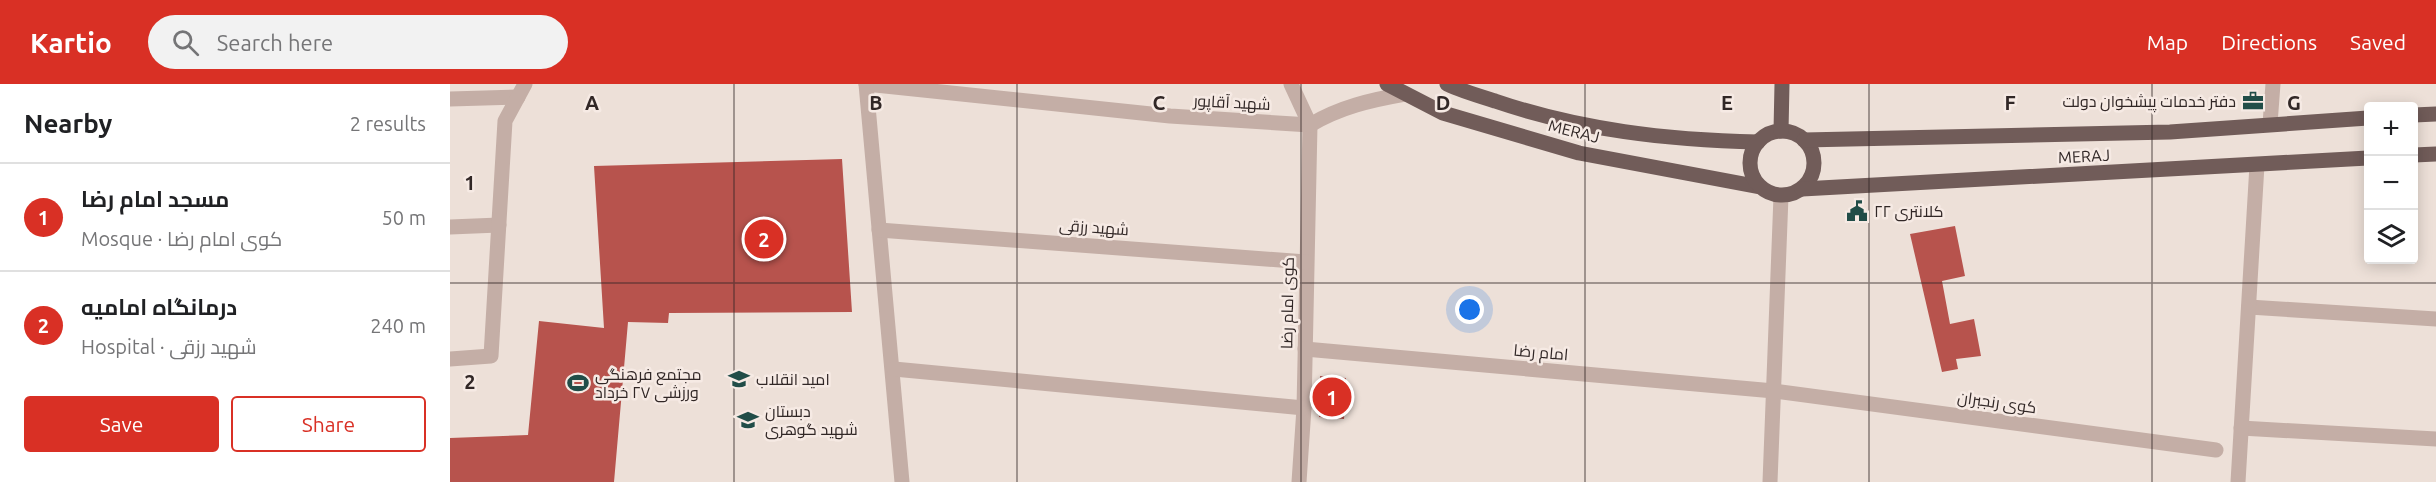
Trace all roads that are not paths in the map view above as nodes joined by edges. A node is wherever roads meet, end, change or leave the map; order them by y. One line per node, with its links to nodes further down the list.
1 (866, 84): 14 (street, شهید آقاپور); 27 (street)
2 (1291, 84): 14 (street)
3 (1387, 84): 8 (main road, MERAJ)
4 (1447, 84): 17 (main road, MERAJ)
5 (1782, 84): 15 (main road)
6 (2274, 84): 13 (street)
7 (522, 91): 9 (street); 25 (street)
8 (1405, 94): 14 (street); 22 (main road, MERAJ)
9 (450, 99)
10 (2436, 114): 11 (main road)
11 (2418, 115)
12 (2364, 118): 13 (main road, MERAJ)
13 (2270, 124): 16 (main road, MERAJ)
14 (1310, 125): 28 (street, کوی امام رضا)
15 (1781, 131): 16 (main road); 17 (main road)
16 (1804, 140): 23 (main road)
17 (1758, 142): 22 (main road)
18 (2436, 154): 19 (main road)
19 (2418, 155)
20 (2364, 158): 21 (main road, MERAJ)
21 (2257, 165): 23 (main road, MERAJ); 29 (street)
22 (1760, 187): 24 (main road)
23 (1802, 189): 24 (main road)
24 (1781, 196): 34 (street)
25 (499, 225): 26 (street); 32 (street)
26 (450, 227)
27 (879, 230): 28 (street, شهید رزقی); 33 (street)
28 (1306, 262): 31 (street, کوی امام رضا)
29 (2249, 307): 30 (street); 36 (street)
30 (2436, 319)
31 (1305, 350): 34 (street, امام رضا); 35 (street, کوی امام رضا)
32 (450, 359)
33 (894, 369): 35 (street); 39 (street)
34 (1774, 391): 38 (street, کوی رنجبران); 41 (street)
35 (1304, 408): 40 (street, کوی امام رضا)
36 (2241, 428): 37 (street); 42 (street)
37 (2436, 439)
38 (2216, 450)
39 (902, 482)
40 (1299, 482)
41 (1770, 482)
42 (2238, 482)

